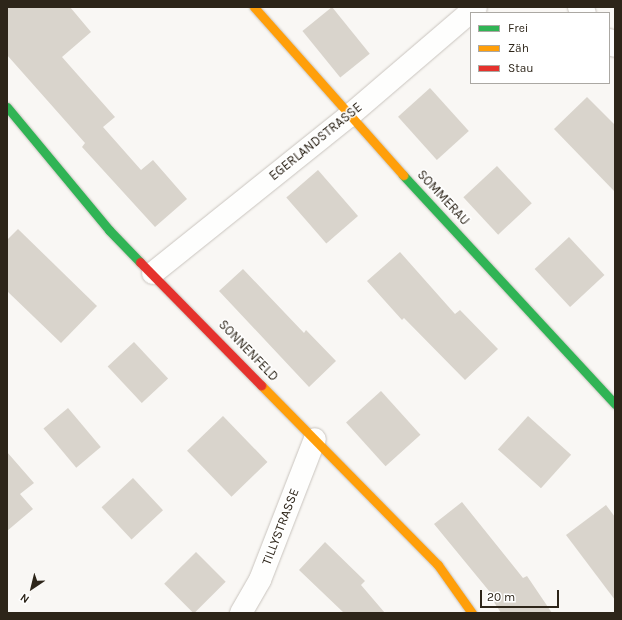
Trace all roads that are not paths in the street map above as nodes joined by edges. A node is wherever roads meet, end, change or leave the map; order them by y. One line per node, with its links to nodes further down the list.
1 (254, 7): 4 (street, SOMMERAU)
2 (470, 12): 4 (street, EGERLANDSTRASSE)
3 (7, 106): 5 (street, SONNENFELD)
4 (349, 116): 5 (street, EGERLANDSTRASSE); 6 (street, SOMMERAU)
5 (153, 273): 7 (street, SONNENFELD)
6 (615, 404)
7 (315, 438): 8 (street, TILLYSTRASSE); 9 (street, SONNENFELD)
8 (241, 613)
9 (472, 613)

